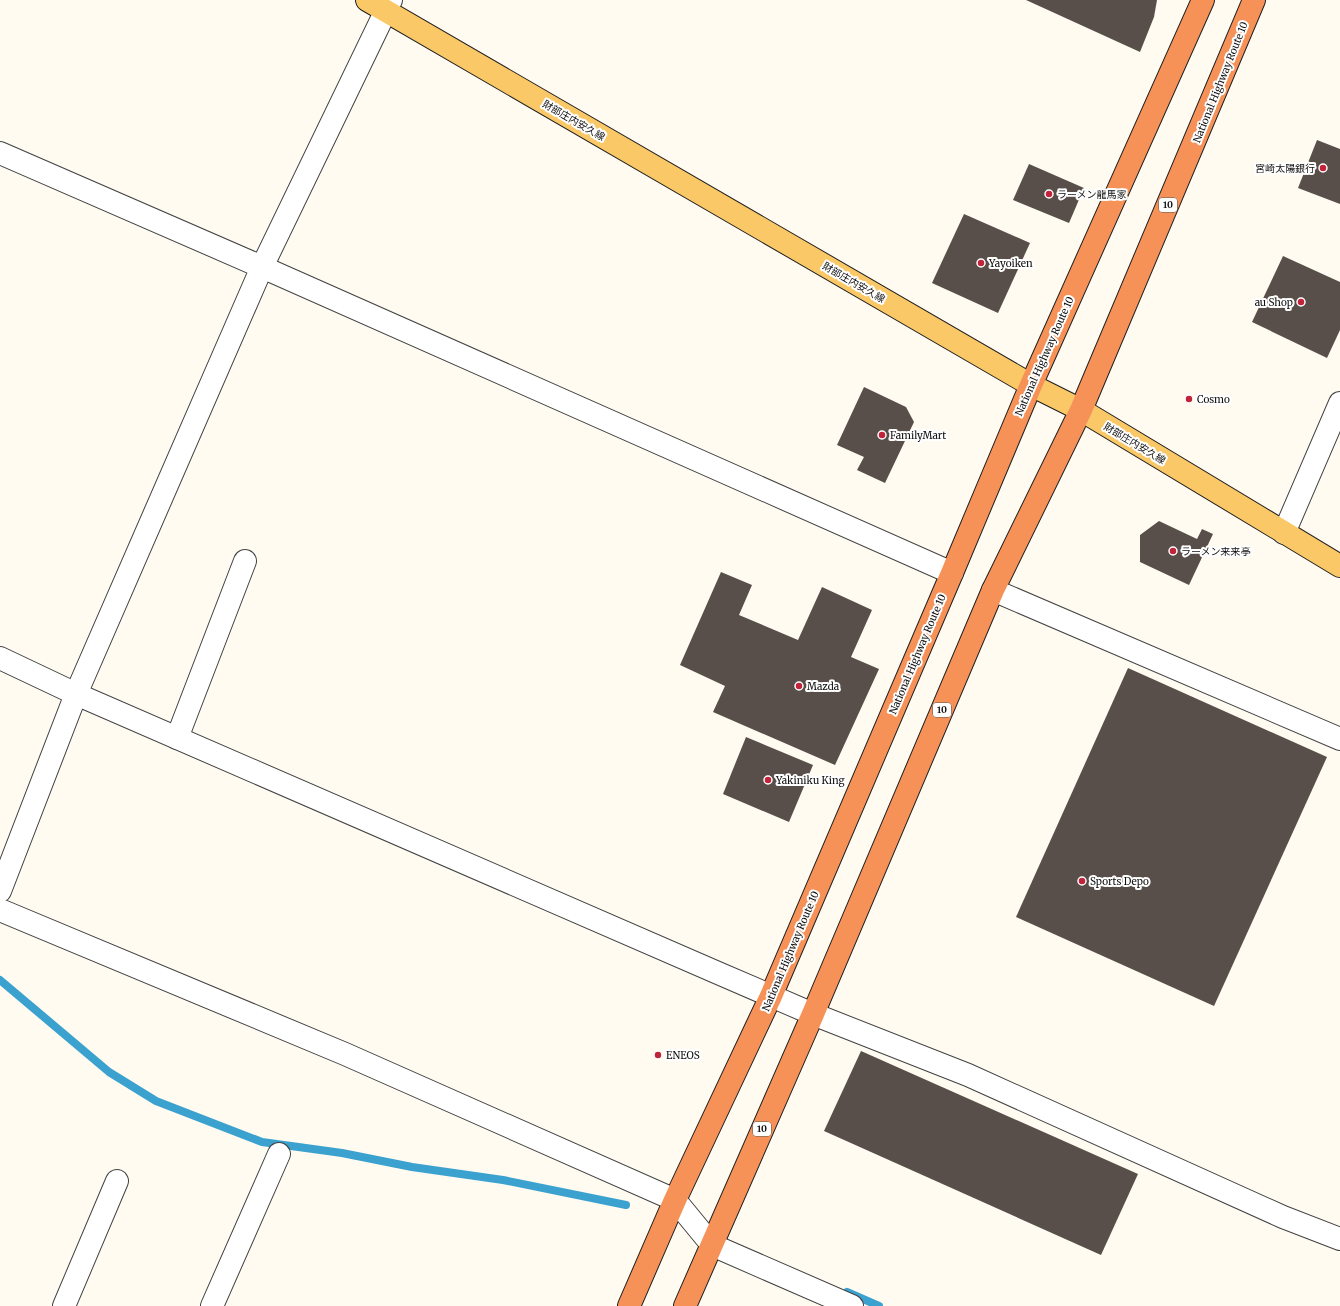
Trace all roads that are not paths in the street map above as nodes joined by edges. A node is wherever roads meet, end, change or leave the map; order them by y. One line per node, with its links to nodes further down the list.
1 (367, 0): 4 (main road, 財部庄内安久線)
2 (1203, 0): 7 (highway, National Highway Route 10)
3 (1254, 0): 9 (highway, National Highway Route 10 / 10)
4 (389, 6): 6 (street); 7 (main road, 財部庄内安久線)
5 (0, 153): 6 (street)
6 (262, 267): 13 (street); 16 (street)
7 (1031, 384): 9 (main road, 財部庄内安久線); 13 (highway, National Highway Route 10)
8 (1340, 403): 10 (street)
9 (1081, 410): 10 (main road, 財部庄内安久線); 14 (highway, National Highway Route 10 / 10)
10 (1284, 533): 12 (main road, 財部庄内安久線)
11 (245, 561): 17 (street)
12 (1340, 566)
13 (952, 573): 21 (highway, National Highway Route 10)
14 (993, 590): 18 (street); 22 (highway, National Highway Route 10 / 10)
15 (0, 658): 16 (street)
16 (76, 694): 17 (street); 19 (street)
17 (177, 738): 21 (street)
18 (1340, 739)
19 (0, 891)
20 (0, 910): 25 (street)
21 (771, 996): 22 (street); 25 (highway, National Highway Route 10)
22 (813, 1014): 26 (street); 27 (highway, National Highway Route 10 / 10)
23 (279, 1154): 29 (street)
24 (117, 1182): 28 (street)
25 (675, 1200): 27 (street); 30 (highway, National Highway Route 10)
26 (1340, 1239)
27 (712, 1245): 31 (highway, National Highway Route 10 / 10); 32 (street)
28 (64, 1306)
29 (212, 1306)
30 (629, 1306)
31 (685, 1306)
32 (852, 1306)

